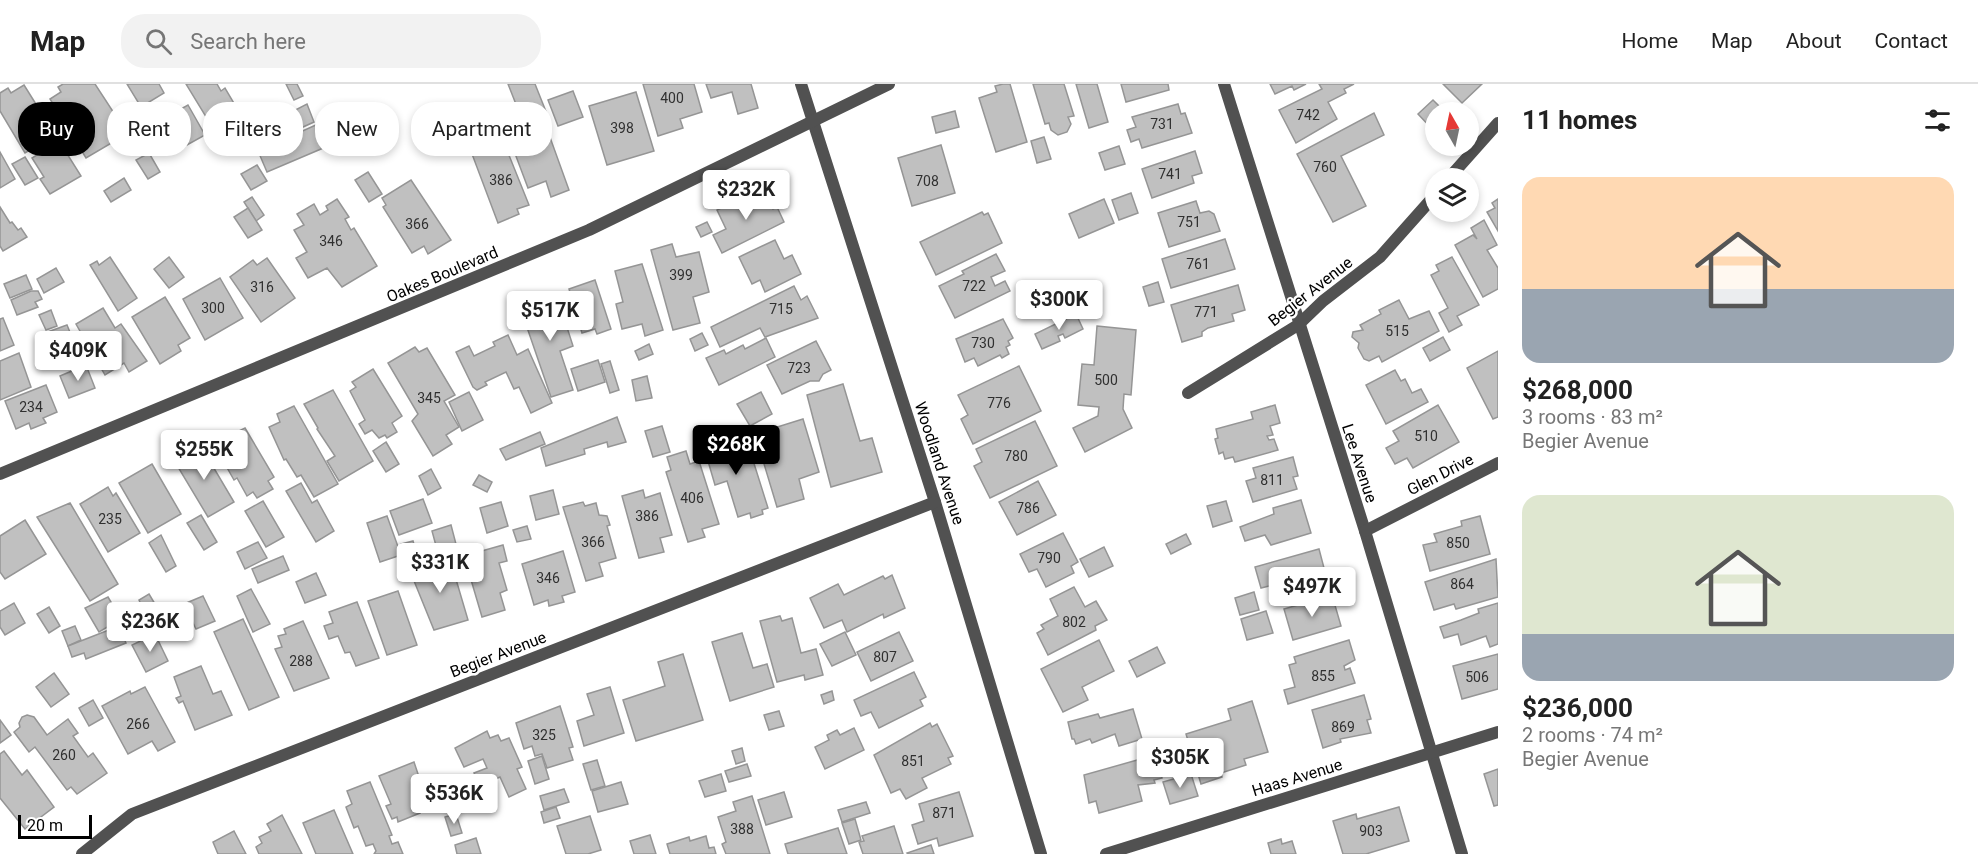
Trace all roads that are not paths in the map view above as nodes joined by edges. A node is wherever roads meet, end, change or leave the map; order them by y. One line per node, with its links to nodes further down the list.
1 (801, 84): 4 (street, Woodland Avenue)
2 (889, 84): 4 (street, Oakes Boulevard)
3 (1224, 84): 8 (street, Lee Avenue)
4 (812, 121): 11 (street, Oakes Boulevard); 12 (street, Woodland Avenue)
5 (1498, 123): 6 (street)
6 (1458, 168)
7 (1425, 206): 8 (street, Begier Avenue)
8 (1298, 325): 9 (street, Begier Avenue); 13 (street, Lee Avenue)
9 (1188, 393)
10 (1498, 463): 13 (street, Glen Drive)
11 (0, 474)
12 (935, 502): 16 (street, Begier Avenue); 17 (street, Woodland Avenue)
13 (1365, 531): 15 (street, Lee Avenue)
14 (1498, 732): 15 (street, Haas Avenue)
15 (1431, 753): 18 (street, Haas Avenue); 19 (street, Lee Avenue)
16 (82, 854)
17 (1041, 854)
18 (1106, 854)
19 (1462, 854)

